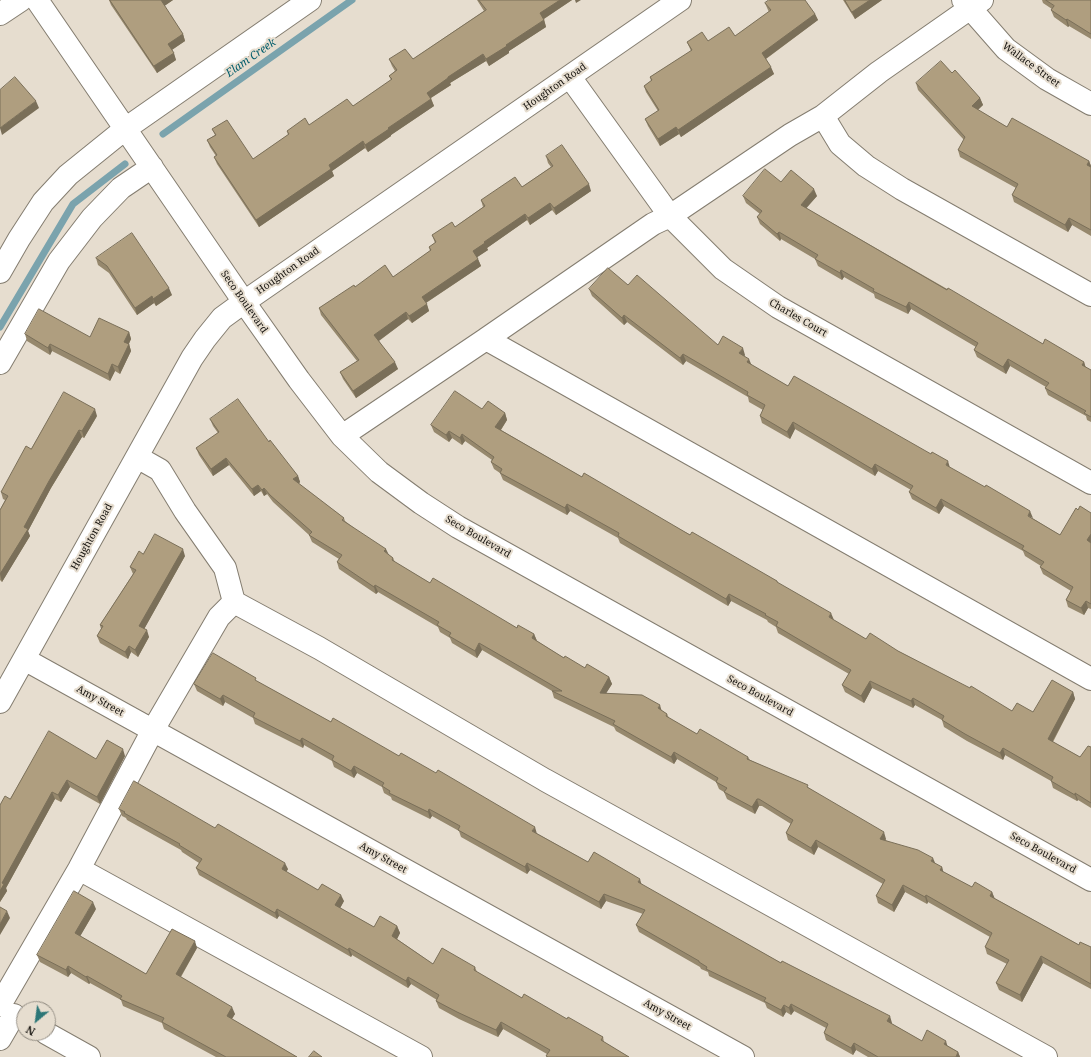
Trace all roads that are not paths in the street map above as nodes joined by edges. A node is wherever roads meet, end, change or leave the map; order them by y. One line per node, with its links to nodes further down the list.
1 (21, 0): 6 (street)
2 (37, 0): 10 (street, Seco Boulevard)
3 (310, 0): 10 (street)
4 (680, 0): 7 (street, Houghton Road)
5 (971, 3): 8 (street, Wallace Street); 9 (street)
6 (0, 14)
7 (570, 77): 12 (street, Charles Court); 15 (street, Houghton Road)
8 (1091, 104)
9 (823, 116): 12 (street); 14 (street)
10 (125, 129): 11 (street, Seco Boulevard); 13 (street)
11 (152, 167): 15 (street, Seco Boulevard); 17 (street)
12 (670, 216): 16 (street); 20 (street, Charles Court)
13 (0, 272)
14 (1091, 295)
15 (244, 302): 18 (street, Seco Boulevard); 19 (street, Houghton Road)
16 (486, 339): 18 (street); 23 (street)
17 (0, 362)
18 (342, 436): 27 (street, Seco Boulevard)
19 (137, 457): 21 (street); 22 (street, Houghton Road)
20 (1091, 483)
21 (234, 602): 25 (street); 34 (street)
22 (24, 659): 24 (street, Houghton Road); 25 (street, Amy Street)
23 (1091, 679)
24 (0, 702)
25 (153, 730): 26 (street); 33 (street, Amy Street)
26 (79, 869): 28 (street); 32 (street)
27 (1091, 880)
28 (9, 1012): 29 (street)
29 (0, 1039)
30 (56, 1039): 31 (street)
31 (89, 1057)
32 (421, 1057)
33 (742, 1057)
34 (1046, 1057)

